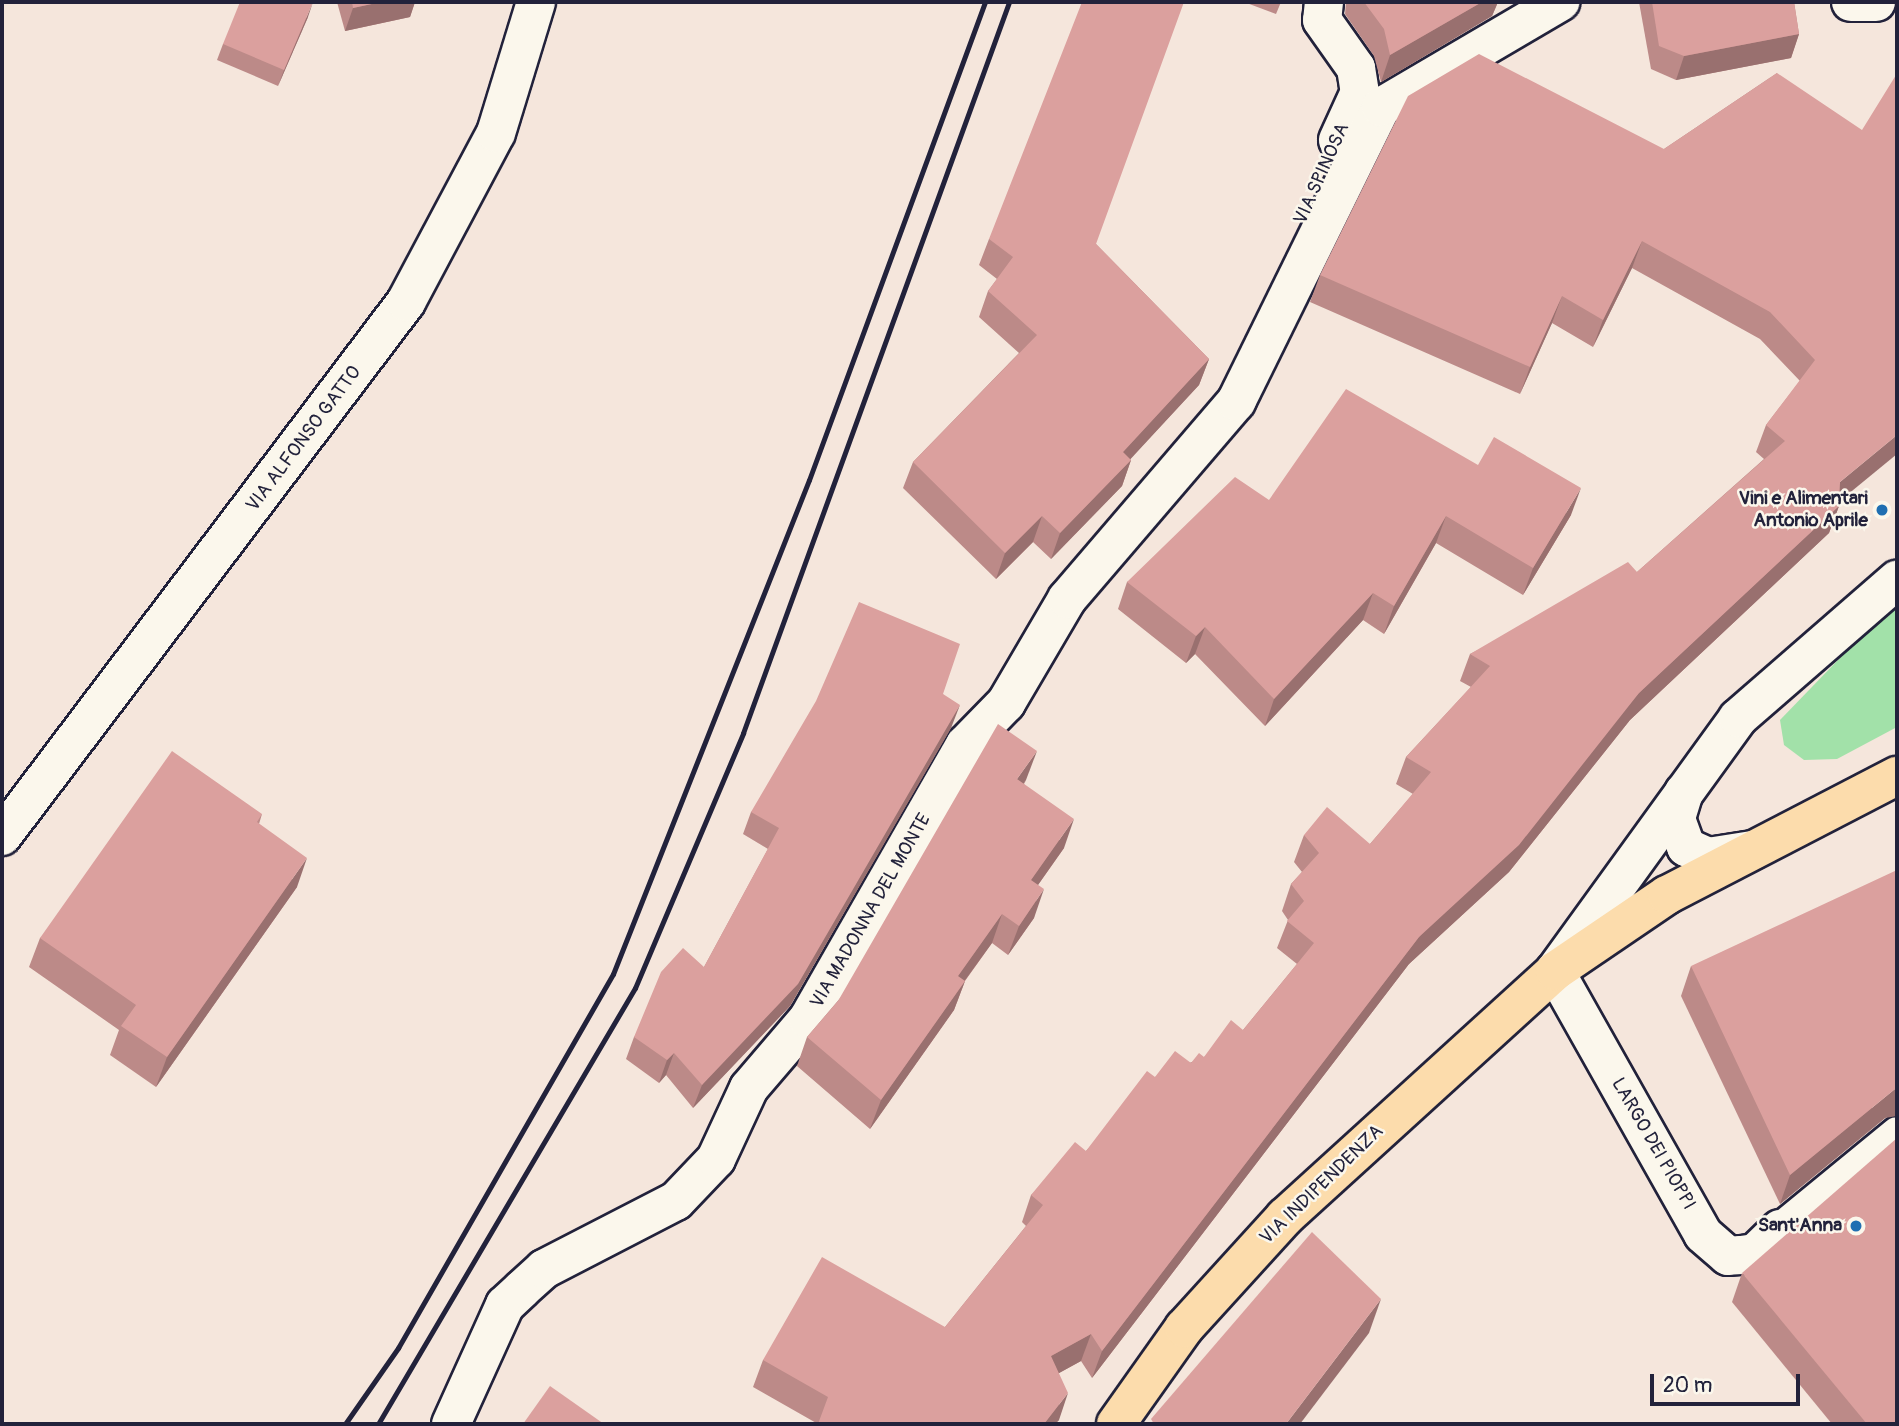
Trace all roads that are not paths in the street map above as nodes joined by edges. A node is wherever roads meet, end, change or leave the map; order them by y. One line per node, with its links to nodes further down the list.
1 (536, 2): 10 (street, VIA ALFONSO GATTO)
2 (1324, 2): 6 (street, VIA SPINOSA)
3 (1560, 2): 6 (street, VIA MADONNA DEL MONTE)
4 (1851, 2): 5 (street)
5 (1876, 2)
6 (1259, 352): 15 (street, VIA MADONNA DEL MONTE)
7 (1897, 580): 9 (street)
8 (1897, 776): 11 (main road, VIA INDIPENDENZA)
9 (1685, 792): 11 (street); 12 (street)
10 (2, 836)
11 (1755, 849): 12 (main road, VIA INDIPENDENZA)
12 (1555, 971): 14 (street, LARGO DEI PIOPPI); 16 (main road, VIA INDIPENDENZA)
13 (1897, 1133): 14 (street)
14 (1780, 1229)
15 (451, 1424)
16 (1116, 1424)

